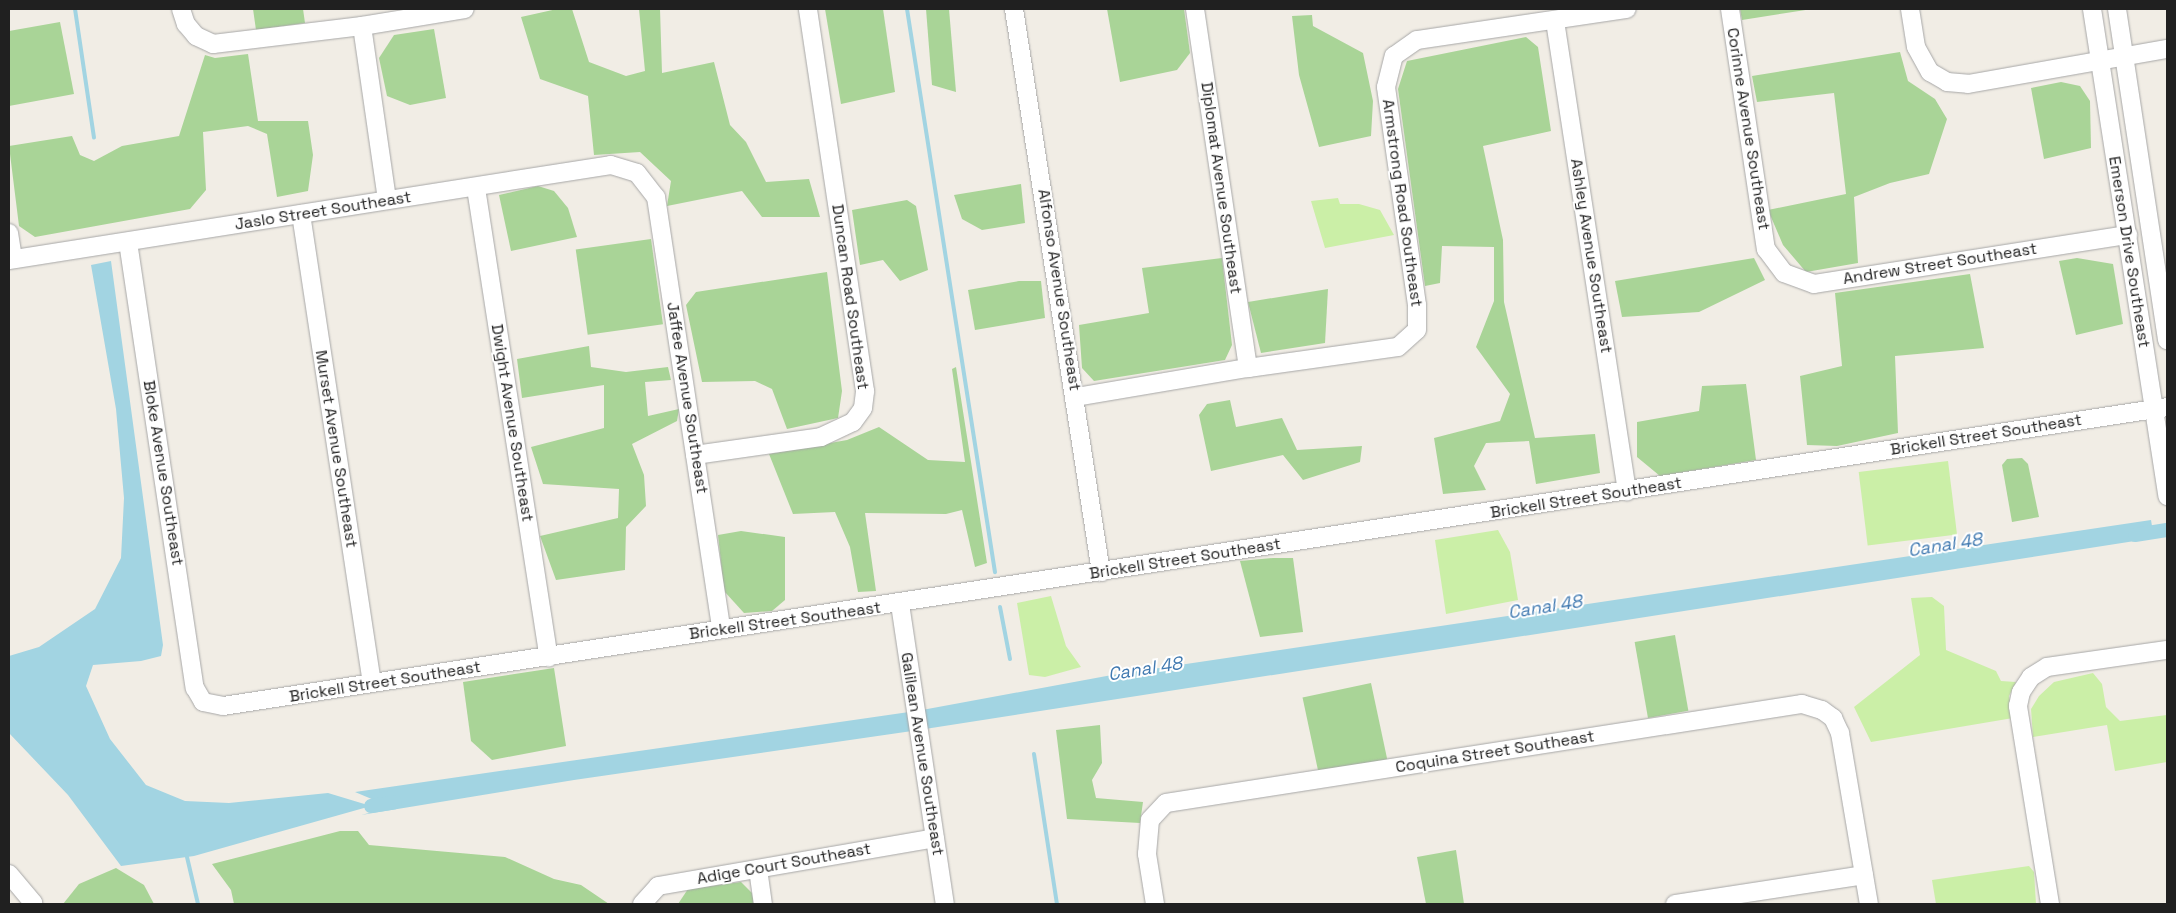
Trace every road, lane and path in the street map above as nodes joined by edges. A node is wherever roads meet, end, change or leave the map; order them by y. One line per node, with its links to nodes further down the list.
1 (181, 9): 12 (street)
2 (465, 9): 12 (street)
3 (808, 9): 30 (street, Duncan Road Southeast)
4 (1014, 9): 28 (street, Alfonso Avenue Southeast)
5 (1195, 9): 27 (street, Diplomat Avenue Southeast)
6 (1627, 9): 11 (street, Armstrong Road Southeast)
7 (1730, 9): 24 (street, Corinne Avenue Southeast)
8 (1910, 9): 15 (street)
9 (2092, 9): 15 (street, Emerson Drive Southeast)
10 (2116, 9): 14 (street, Emerson Drive Southeast)
11 (1555, 20): 27 (street, Armstrong Road Southeast); 31 (street, Ashley Avenue Southeast)
12 (362, 26): 18 (street)
13 (2167, 49): 14 (street)
14 (2124, 56): 15 (street); 20 (street, Emerson Drive Southeast)
15 (2100, 60): 22 (street, Emerson Drive Southeast)
16 (637, 173): 17 (street, Jaslo Street Southeast); 30 (street, Jaffee Avenue Southeast)
17 (476, 188): 18 (street, Jaslo Street Southeast); 37 (street, Dwight Avenue Southeast)
18 (387, 200): 19 (street, Jaslo Street Southeast)
19 (301, 214): 23 (street, Jaslo Street Southeast); 38 (street, Murset Avenue Southeast)
20 (2160, 230): 26 (street, Emerson Drive Southeast)
21 (9, 233): 25 (street)
22 (2128, 235): 24 (street, Andrew Street Southeast); 29 (street, Emerson Drive Southeast)
23 (128, 242): 25 (street, Jaslo Street Southeast); 39 (street, Bloke Avenue Southeast)
24 (1766, 249)
25 (11, 260)
26 (2167, 340)
27 (1248, 368): 28 (street, Armstrong Road Southeast)
28 (1076, 397): 33 (street, Alfonso Avenue Southeast)
29 (2160, 408): 31 (street, Brickell Street Southeast); 32 (street, Emerson Drive Southeast)
30 (695, 455): 35 (street, Jaffee Avenue Southeast)
31 (1627, 492): 33 (street, Brickell Street Southeast)
32 (2167, 496)
33 (1101, 572): 34 (street, Brickell Street Southeast)
34 (900, 604): 35 (street, Brickell Street Southeast); 40 (street, Galilean Avenue Southeast)
35 (721, 629): 37 (street, Brickell Street Southeast)
36 (2167, 650): 51 (street)
37 (549, 657): 38 (street, Brickell Street Southeast)
38 (372, 683): 39 (street, Brickell Street Southeast)
39 (203, 702)
40 (935, 838): 41 (street, Adige Court Southeast); 47 (street, Galilean Avenue Southeast)
41 (758, 869): 45 (street, Adige Court Southeast); 46 (street)
42 (9, 874): 44 (street)
43 (1864, 875): 48 (street, Coquina Street Southeast); 49 (street); 50 (street)
44 (31, 904)
45 (642, 904)
46 (763, 904)
47 (945, 904)
48 (1155, 904)
49 (1675, 904)
50 (1868, 904)
51 (2050, 904)

